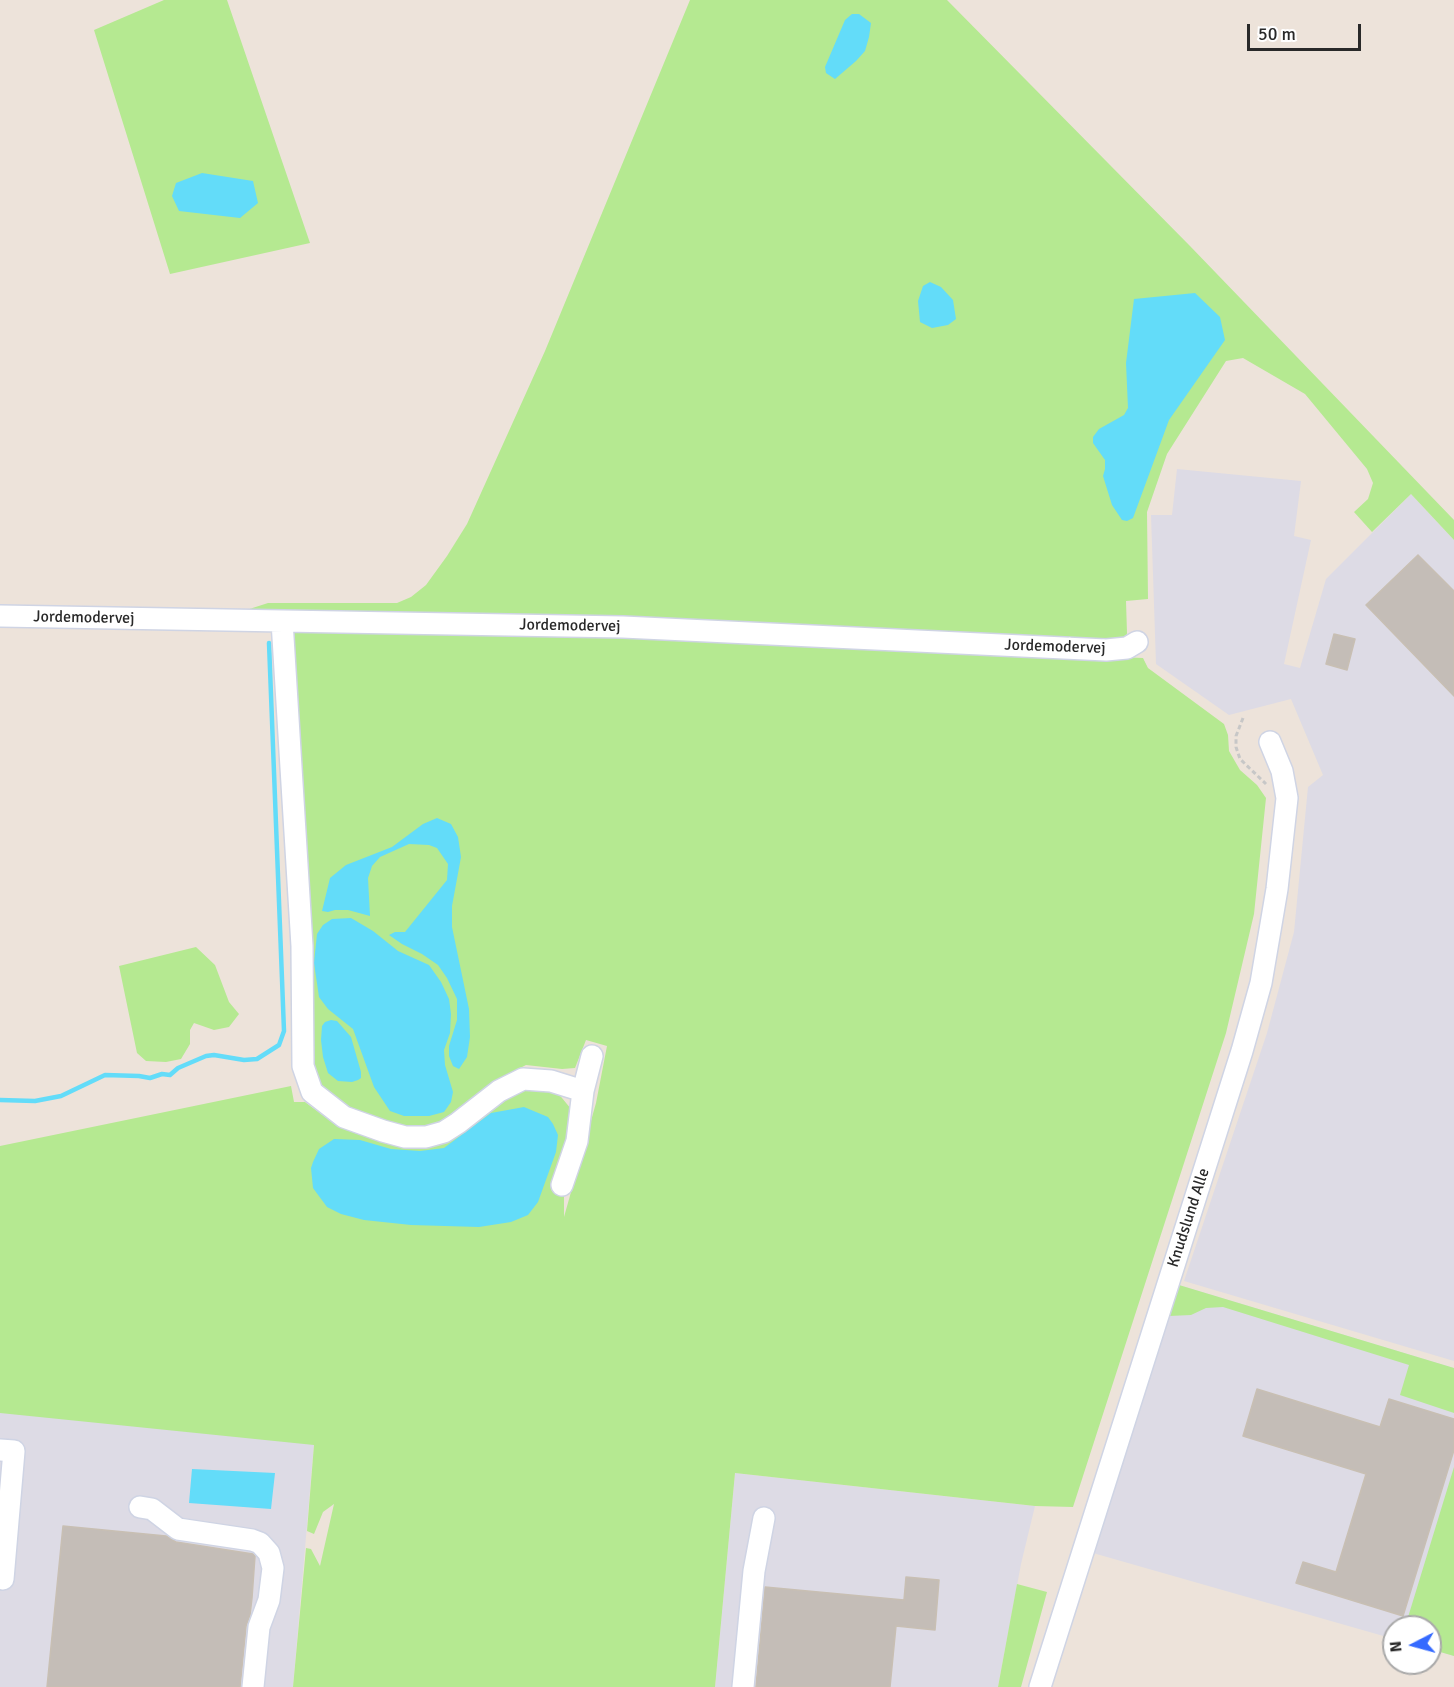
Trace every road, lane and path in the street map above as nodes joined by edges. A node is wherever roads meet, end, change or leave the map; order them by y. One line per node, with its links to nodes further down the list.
1 (0, 616): 2 (street, Jordemodervej)
2 (282, 621): 3 (street, Jordemodervej); 8 (street)
3 (1137, 642)
4 (1243, 718): 6 (path)
5 (1270, 742): 16 (street, Knudslund Alle)
6 (1269, 788)
7 (592, 1056): 8 (street)
8 (583, 1091): 9 (street)
9 (562, 1185)
10 (0, 1450): 13 (street)
11 (140, 1507): 14 (street)
12 (764, 1518): 15 (street)
13 (3, 1579)
14 (253, 1687)
15 (743, 1687)
16 (1040, 1687)

